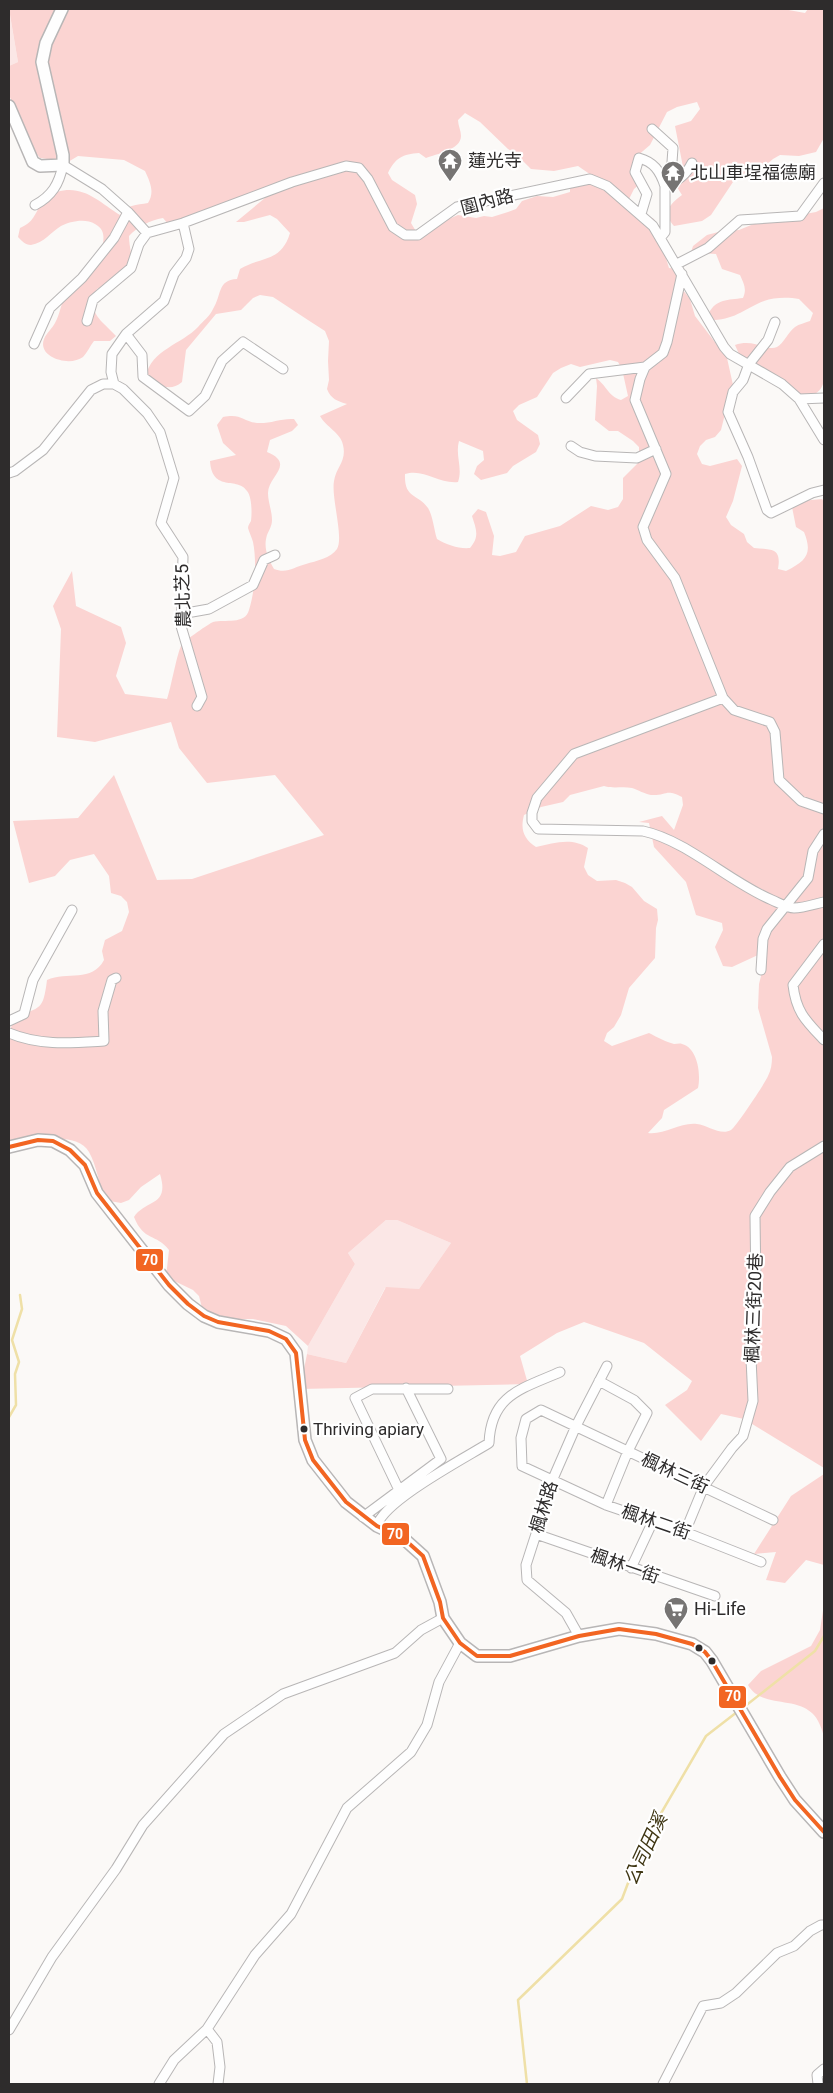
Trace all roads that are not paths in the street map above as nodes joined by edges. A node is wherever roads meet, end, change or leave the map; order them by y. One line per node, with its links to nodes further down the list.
1 (62, 9): 5 (main road)
2 (9, 106): 5 (main road)
3 (652, 129): 7 (street)
4 (692, 163): 7 (street)
5 (63, 165): 8 (street); 9 (street)
6 (824, 184): 14 (street)
7 (665, 186): 10 (street); 13 (street)
8 (36, 206)
9 (128, 212): 12 (street); 19 (street)
10 (641, 214): 11 (street, 圍內路); 13 (street, 圍內路)
11 (183, 223): 12 (street, 圍內路); 18 (street)
12 (147, 233): 16 (street)
13 (660, 238): 14 (street, 圍內路)
14 (677, 264): 15 (street, 圍內路)
15 (682, 274): 20 (street, 圍內路); 21 (street)
16 (86, 321)
17 (774, 322): 20 (street)
18 (126, 334): 22 (street); 23 (street)
19 (34, 344)
20 (749, 364): 26 (street, 圍內路); 31 (street)
21 (645, 367): 24 (street); 29 (street)
22 (283, 370)
23 (114, 384): 30 (street); 33 (street, 農北芝5)
24 (566, 398)
25 (824, 398): 26 (street)
26 (799, 399): 27 (street, 圍內路)
27 (824, 440)
28 (571, 446): 29 (street)
29 (656, 449): 34 (street)
30 (9, 473)
31 (824, 490)
32 (276, 555): 33 (street)
33 (181, 614): 35 (street, 農北芝5)
34 (722, 698): 36 (street); 39 (street)
35 (197, 706)
36 (824, 809)
37 (824, 834): 39 (street)
38 (824, 902): 39 (street)
39 (787, 907): 42 (street)
40 (72, 910): 44 (street)
41 (824, 944): 46 (street)
42 (761, 970)
43 (116, 978): 45 (street)
44 (9, 1021)
45 (9, 1033)
46 (824, 1040)
47 (9, 1146): 60 (main road)
48 (824, 1146): 57 (street, 楓林三街20巷)
49 (607, 1366): 51 (street, 楓林路)
50 (560, 1372): 63 (street)
51 (599, 1381): 54 (street, 楓林路); 55 (street)
52 (406, 1388): 53 (street); 58 (street); 58 (street)
53 (448, 1389)
54 (576, 1426): 55 (street, 楓林三街); 56 (street, 楓林路); 56 (street, 楓林三街)
55 (628, 1451): 57 (street, 楓林三街); 59 (street)
56 (552, 1481): 59 (street, 楓林二街); 65 (street, 楓林路)
57 (704, 1486): 61 (street, 楓林三街); 64 (street, 楓林三街20巷)
58 (399, 1490): 60 (street)
59 (606, 1505): 62 (street, 楓林二街)
60 (363, 1517): 63 (main road)
61 (773, 1520)
62 (653, 1521): 64 (street, 楓林二街); 67 (street)
63 (377, 1526): 69 (main road)
64 (685, 1532): 66 (street, 楓林二街)
65 (536, 1534): 67 (street, 楓林一街); 70 (street, 楓林路)
66 (761, 1562)
67 (631, 1568): 68 (street, 楓林一街)
68 (715, 1596)
69 (443, 1618): 71 (main road); 75 (street)
70 (579, 1636): 71 (main road); 72 (main road)
71 (460, 1643): 74 (street)
72 (824, 1832)
73 (824, 1925): 79 (street)
74 (207, 2029): 77 (street); 78 (street)
75 (9, 2030)
76 (824, 2069): 80 (street)
77 (159, 2084)
78 (218, 2084)
79 (663, 2084)
80 (818, 2084)

